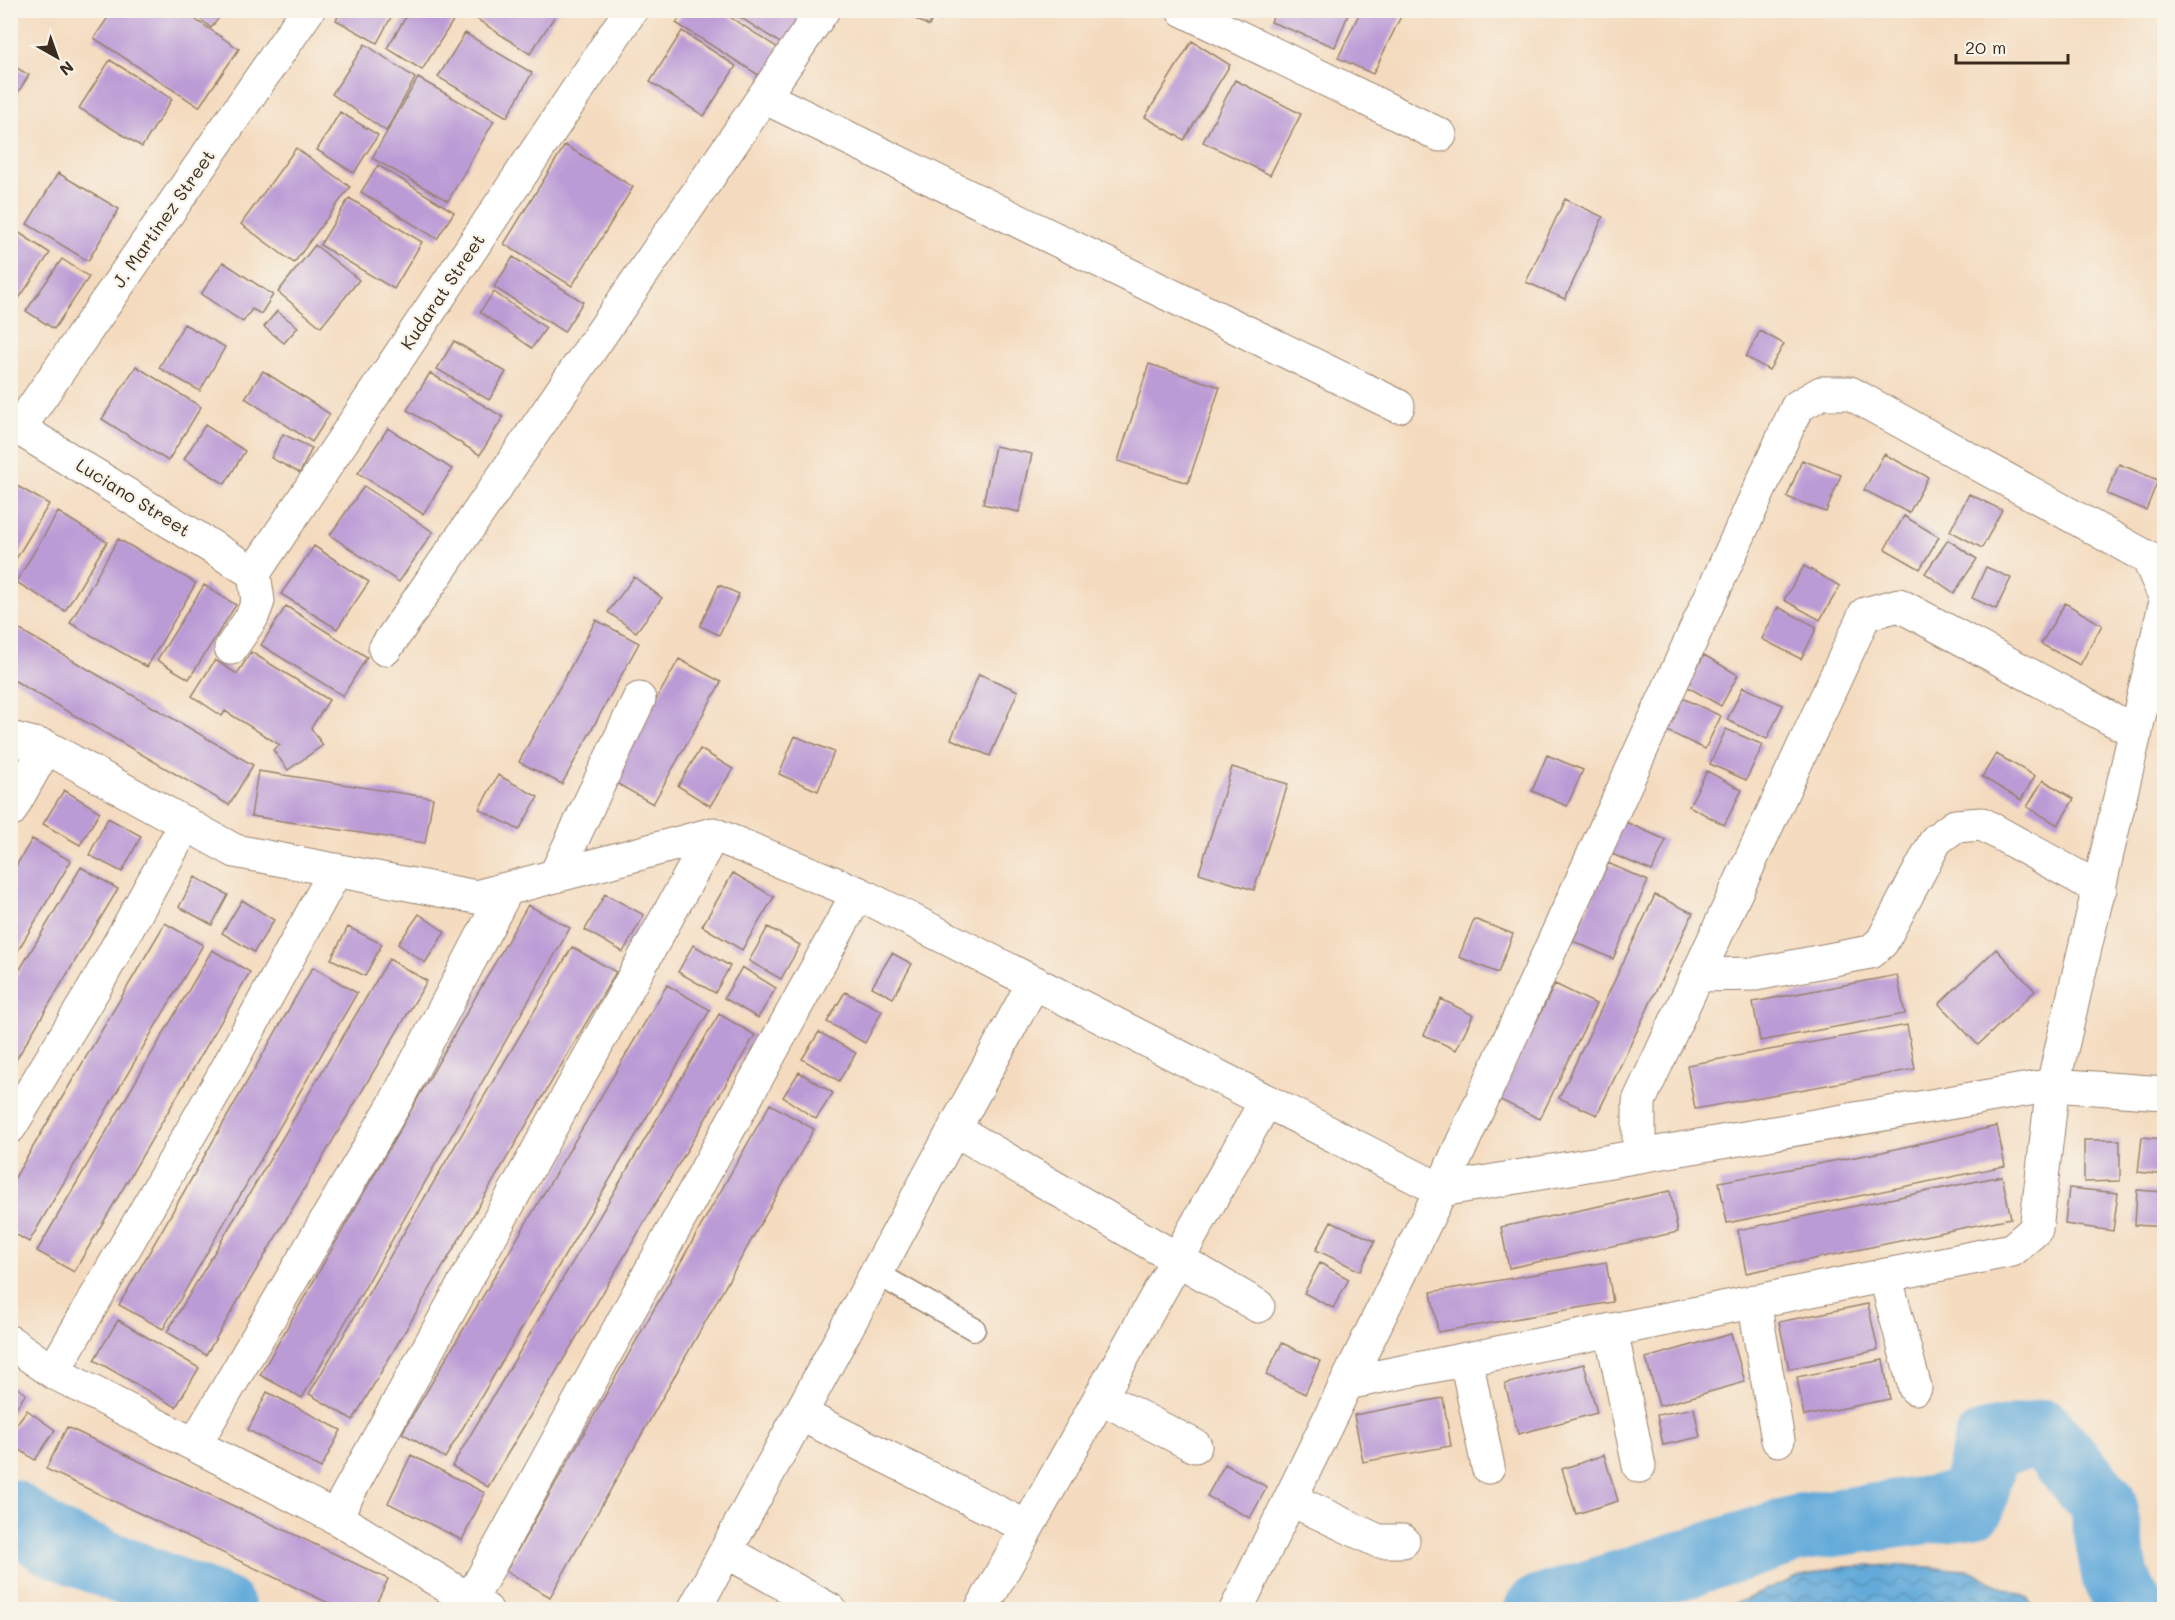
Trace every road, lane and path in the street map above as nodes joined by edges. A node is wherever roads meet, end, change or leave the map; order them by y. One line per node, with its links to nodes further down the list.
1 (308, 10): 8 (street, J. Martinez Street)
2 (632, 10): 9 (street, Kudarat Street)
3 (824, 10): 5 (street)
4 (1183, 10): 6 (street)
5 (764, 97): 7 (street); 13 (street)
6 (1440, 135)
7 (1398, 406)
8 (15, 426): 9 (street, Luciano Street)
9 (254, 573): 12 (street)
10 (2164, 594): 34 (street)
11 (2164, 609): 15 (street)
12 (231, 648)
13 (385, 649)
14 (639, 699): 22 (street)
15 (2136, 732): 24 (street); 26 (street)
16 (10, 738): 17 (street)
17 (46, 747): 18 (street); 19 (street)
18 (10, 811)
19 (186, 824): 21 (street); 31 (street)
20 (712, 834): 22 (street); 25 (street); 55 (street)
21 (336, 870): 23 (street); 44 (street)
22 (555, 876): 23 (street)
23 (507, 889): 50 (street)
24 (2100, 889): 26 (street); 28 (street)
25 (858, 893): 27 (street); 59 (street)
26 (1699, 975): 33 (street)
27 (1034, 982): 30 (street); 32 (street)
28 (2053, 1085): 29 (street); 33 (street); 37 (street)
29 (2164, 1093)
30 (1266, 1101): 34 (street); 35 (street)
31 (10, 1127)
32 (954, 1129): 35 (street); 36 (street)
33 (1639, 1156): 34 (street)
34 (1441, 1190): 45 (street)
35 (1178, 1258): 39 (street); 47 (street)
36 (876, 1273): 40 (lane); 48 (street)
37 (1885, 1275): 38 (street); 46 (street)
38 (1754, 1301): 41 (street); 49 (street)
39 (1258, 1306)
40 (974, 1329)
41 (1611, 1330): 43 (street); 52 (street)
42 (10, 1342): 44 (street)
43 (1466, 1359): 45 (street); 53 (street)
44 (53, 1372): 50 (street)
45 (1347, 1383): 54 (street)
46 (1915, 1388)
47 (1100, 1397): 51 (street); 56 (street)
48 (800, 1414): 56 (street); 58 (street)
49 (1778, 1440)
50 (195, 1444): 55 (street)
51 (1195, 1446)
52 (1639, 1466)
53 (1488, 1467)
54 (1290, 1498): 57 (street); 63 (street)
55 (335, 1517): 59 (street)
56 (1027, 1527): 62 (street)
57 (1403, 1541)
58 (726, 1551): 60 (street); 61 (street)
59 (474, 1607)
60 (694, 1610)
61 (830, 1610)
62 (981, 1610)
63 (1236, 1610)

